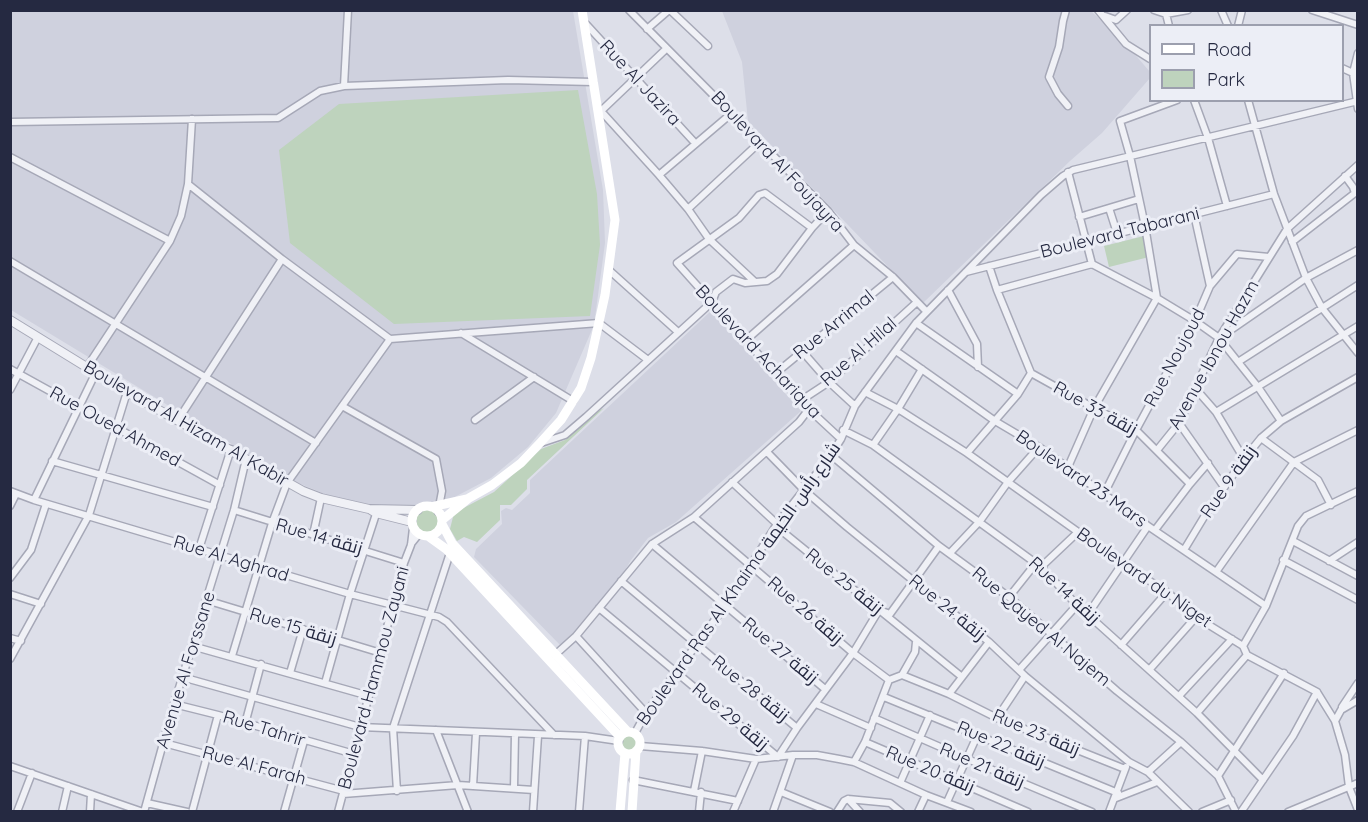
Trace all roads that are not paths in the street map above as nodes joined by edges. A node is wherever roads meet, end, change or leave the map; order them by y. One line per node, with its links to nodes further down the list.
1 (348, 10): 26 (street)
2 (582, 10): 13 (main road)
3 (629, 10): 17 (street, Boulevard Al Foujayra)
4 (669, 10): 17 (street); 18 (street)
5 (1066, 10): 31 (street)
6 (1127, 10): 11 (street)
7 (1154, 10): 12 (street)
8 (1188, 10): 12 (street)
9 (1221, 10): 15 (street)
10 (1312, 10): 16 (street)
11 (1101, 13): 21 (street)
12 (1166, 14): 14 (street)
13 (584, 23): 24 (street, Rue Al Jazira); 25 (main road)
14 (1168, 24)
15 (1227, 24)
16 (1358, 25)
17 (647, 29): 19 (street, Boulevard Al Foujayra)
18 (708, 46)
19 (666, 49): 24 (street); 33 (street, Boulevard Al Foujayra)
20 (1358, 53): 23 (street)
21 (1149, 58)
22 (1344, 69): 23 (street)
23 (1353, 73): 30 (street)
24 (635, 78): 32 (street); 39 (street, Rue Al Jazira)
25 (593, 82): 26 (street); 32 (main road)
26 (344, 86): 34 (street)
27 (1171, 102): 40 (street)
28 (1195, 102): 37 (street)
29 (1248, 102): 36 (street)
30 (1357, 104): 36 (street, Boulevard Ras Al Khaima شارع رأس الخيمة)
31 (1068, 106)
32 (600, 111): 44 (street); 70 (main road)
33 (732, 113): 38 (street, Boulevard Al Foujayra); 39 (street)
34 (192, 119): 35 (street); 46 (street)
35 (10, 122)
36 (1254, 127): 37 (street, Boulevard Ras Al Khaima شارع رأس الخيمة); 47 (street)
37 (1208, 138): 40 (street, Boulevard Ras Al Khaima شارع رأس الخيمة); 49 (street)
38 (760, 142): 51 (street); 52 (street, Boulevard Al Foujayra)
39 (695, 143): 44 (street)
40 (1130, 156): 43 (street, Boulevard Ras Al Khaima شارع رأس الخيمة); 48 (street)
41 (10, 157): 60 (street)
42 (1358, 165): 45 (street, Avenue Ibnou Hazm)
43 (1068, 172): 54 (street); 71 (street, Boulevard Ras Al Khaima شارع رأس الخيمة)
44 (659, 175): 51 (street)
45 (1345, 176): 57 (street, Avenue Ibnou Hazm); 62 (street)
46 (188, 184): 60 (street); 66 (street)
47 (1274, 195): 49 (street, Boulevard Tabarani); 57 (street)
48 (1139, 200): 50 (street); 55 (street)
49 (1227, 206): 53 (street, Boulevard Tabarani)
50 (1109, 208): 54 (street); 58 (street)
51 (688, 209): 59 (street)
52 (828, 211): 56 (street); 63 (street, Boulevard Al Foujayra)
53 (1194, 214): 55 (street, Boulevard Tabarani); 76 (street)
54 (1079, 217): 61 (street)
55 (1145, 226): 58 (street, Boulevard Tabarani); 79 (street)
56 (812, 228): 59 (street); 74 (street)
57 (1287, 229): 62 (street); 65 (street, Avenue Ibnou Hazm)
58 (1117, 233): 61 (street, Boulevard Tabarani)
59 (709, 239): 74 (street); 80 (street, Boulevard Achariqua)
60 (170, 241): 87 (street)
61 (1086, 241): 68 (street); 69 (street, Boulevard Tabarani)
62 (1292, 242): 73 (street)
63 (854, 245): 72 (street, Boulevard Al Foujayra); 96 (street)
64 (1358, 250): 73 (street)
65 (1269, 257): 76 (street, Rue Noujoud); 94 (street, Avenue Ibnou Hazm)
66 (282, 259): 95 (street); 110 (street)
67 (10, 261): 87 (street)
68 (1092, 264): 78 (street); 79 (street)
69 (989, 266): 71 (street, Boulevard Tabarani); 78 (street)
70 (609, 270): 86 (main road); 90 (street)
71 (966, 272): 77 (street, Boulevard Ras Al Khaima شارع رأس الخيمة)
72 (893, 277): 81 (street, Boulevard Al Foujayra); 97 (street, Rue Arrimal)
73 (1306, 278): 82 (street); 94 (street)
74 (754, 282): 80 (street)
75 (1358, 285): 82 (street)
76 (1210, 286): 85 (street, Rue Noujoud)
77 (948, 290): 83 (street, Boulevard Ras Al Khaima شارع رأس الخيمة); 103 (street)
78 (997, 290): 109 (street)
79 (1156, 298): 85 (street); 125 (street)
80 (712, 302): 90 (street); 96 (street, Boulevard Achariqua)
81 (917, 302): 83 (street, Boulevard Al Foujayra); 113 (street, Rue Al Hilal)
82 (1322, 308): 92 (street); 101 (street)
83 (926, 311): 88 (street, Boulevard Ras Al Khaima شارع رأس الخيمة)
84 (10, 320): 93 (street, Boulevard Al Hizam Al Kabir)
85 (1196, 321): 94 (street); 135 (street, Rue Noujoud)
86 (599, 322): 91 (street); 100 (street); 120 (main road)
87 (116, 323): 102 (street); 110 (street)
88 (916, 323): 98 (street, Boulevard Ras Al Khaima شارع رأس الخيمة); 103 (street)
89 (1358, 326): 92 (street)
90 (678, 332): 100 (street)
91 (460, 333): 95 (street); 111 (street)
92 (1342, 335): 99 (street); 114 (street)
93 (38, 337): 102 (street, Boulevard Al Hizam Al Kabir); 107 (street)
94 (1219, 338): 101 (street); 115 (street, Avenue Ibnou Hazm)
95 (390, 339): 123 (street)
96 (745, 341): 108 (street, Boulevard Achariqua)
97 (802, 351): 108 (street, Rue Arrimal); 113 (street)
98 (896, 351): 105 (street, Boulevard 23 Mars); 118 (street, Boulevard Ras Al Khaima شارع رأس الخيمة)
99 (1358, 353)
100 (648, 360): 141 (street)
101 (1238, 362): 114 (street)
102 (87, 367): 106 (street, Boulevard Al Hizam Al Kabir)
103 (978, 367): 119 (street)
104 (10, 369): 107 (street, Rue Oued Ahmed)
105 (922, 369): 127 (street); 131 (street, Boulevard 23 Mars)
106 (96, 372): 117 (street, Boulevard Al Hizam Al Kabir); 124 (street)
107 (19, 373): 116 (street); 124 (street, Rue Oued Ahmed)
108 (776, 373): 121 (street, Boulevard Achariqua)
109 (1032, 373): 119 (street); 125 (street, Rue 33 زنقة)
110 (206, 376): 129 (street); 140 (street)
111 (534, 377): 120 (street); 130 (street)
112 (1358, 377): 132 (street, Rue 9 زنقة)
113 (829, 382): 121 (street, Rue Al Hilal); 122 (street)
114 (1258, 387): 128 (street); 132 (street)
115 (1195, 388): 128 (street); 133 (street, Avenue Ibnou Hazm)
116 (10, 390)
117 (127, 392): 129 (street, Boulevard Al Hizam Al Kabir); 134 (street)
118 (865, 392): 122 (street, Boulevard Ras Al Khaima شارع رأس الخيمة); 127 (street, Boulevard du Niget)
119 (1017, 394): 131 (street)
120 (573, 401): 141 (main road)
121 (800, 401): 126 (street, Boulevard Achariqua)
122 (855, 405): 136 (street, Boulevard Ras Al Khaima شارع رأس الخيمة)
123 (342, 406): 140 (street); 176 (street)
124 (79, 407): 134 (street, Rue Oued Ahmed); 151 (street)
125 (1094, 408): 135 (street, Rue 33 زنقة); 154 (street)
126 (809, 409): 139 (street, Boulevard Achariqua); 146 (street)
127 (898, 409): 142 (street); 147 (street, Boulevard du Niget)
128 (1216, 412): 150 (street)
129 (178, 420): 144 (street, Boulevard Al Hizam Al Kabir)
130 (475, 420)
131 (994, 421): 143 (street, Boulevard 23 Mars); 147 (street)
132 (1281, 421): 138 (street, Rue 9 زنقة)
133 (1179, 423): 145 (street, Avenue Ibnou Hazm); 153 (street)
134 (117, 426): 155 (street); 160 (street, Rue Oued Ahmed)
135 (1136, 429): 145 (street, Rue 33 زنقة); 164 (street, Rue Noujoud)
136 (843, 430): 139 (street, Boulevard Ras Al Khaima شارع رأس الخيمة); 142 (street, Rue 14 زنقة)
137 (1358, 430): 152 (street)
138 (1261, 438): 150 (street, Rue 9 زنقة); 152 (street)
139 (841, 439): 148 (street, Boulevard Ras Al Khaima شارع رأس الخيمة)
140 (316, 443): 158 (street)
141 (540, 443): 167 (main road)
142 (873, 445): 179 (street, Rue 14 زنقة)
143 (1040, 447): 154 (street, Boulevard 23 Mars); 157 (street)
144 (231, 449): 149 (street, Boulevard Al Hizam Al Kabir); 160 (street)
145 (1158, 449): 159 (street, Rue 33 زنقة)
146 (767, 452): 156 (street); 162 (street, Rue 24 زنقة)
147 (967, 453): 157 (street, Boulevard du Niget)
148 (831, 455): 162 (street, Boulevard Ras Al Khaima شارع رأس الخيمة); 190 (street, Rue Qayed Al Najem)
149 (246, 459): 158 (street, Boulevard Al Hizam Al Kabir); 173 (street, Avenue Al Forssane)
150 (1244, 459): 161 (street, Rue 9 زنقة)
151 (52, 460): 155 (street); 168 (street)
152 (1294, 462): 170 (street); 204 (street)
153 (1208, 463): 159 (street); 161 (street)
154 (1068, 467): 164 (street, Boulevard 23 Mars)
155 (102, 474): 172 (street); 177 (street)
156 (732, 482): 178 (street); 181 (street, Rue 25 زنقة)
157 (1008, 482): 179 (street); 185 (street, Boulevard du Niget)
158 (287, 483): 166 (street, Boulevard Al Hizam Al Kabir); 180 (street)
159 (1190, 484): 184 (street)
160 (219, 485): 172 (street)
161 (1224, 488): 193 (street, Rue 9 زنقة)
162 (804, 490): 181 (street, Boulevard Ras Al Khaima شارع رأس الخيمة); 208 (street, Rue 24 زنقة)
163 (13, 493): 168 (street, Rue Al Aghrad); 171 (street)
164 (1104, 494): 182 (street, Boulevard 23 Mars)
165 (1357, 494): 170 (street)
166 (321, 498): 174 (street, Boulevard Al Hizam Al Kabir); 186 (street)
167 (469, 498): 176 (main road); 176 (main road)
168 (33, 500): 169 (street, Rue Al Aghrad)
169 (46, 504): 177 (street, Rue Al Aghrad); 206 (street)
170 (1331, 504): 187 (street)
171 (10, 506)
172 (213, 507): 191 (street)
173 (234, 510): 180 (street, Rue 14 زنقة); 196 (street, Avenue Al Forssane)
174 (375, 510): 175 (street, Boulevard Al Hizam Al Kabir); 183 (street, Boulevard Al Hizam Al Kabir); 192 (street)
175 (418, 510): 176 (main road); 183 (main road)
176 (439, 513): 183 (main road); 241 (main road)
177 (89, 515): 191 (street, Rue Al Aghrad); 215 (street)
178 (694, 517): 189 (street); 200 (street, Rue 26 زنقة)
179 (980, 521): 195 (street); 202 (street, Rue 14 زنقة)
180 (272, 523): 186 (street, Rue 14 زنقة); 203 (street)
181 (777, 524): 200 (street, Boulevard Ras Al Khaima شارع رأس الخيمة); 221 (street, Rue 25 زنقة)
182 (1148, 526): 184 (street, Boulevard 23 Mars); 201 (street)
183 (418, 530): 194 (main road); 199 (street, Boulevard Hammou Zayani)
184 (1155, 530): 193 (street, Boulevard 23 Mars)
185 (1078, 532): 201 (street, Boulevard du Niget); 202 (street)
186 (314, 535): 192 (street, Rue 14 زنقة)
187 (1293, 541): 197 (street); 198 (street)
188 (1358, 542): 198 (street)
189 (652, 544): 207 (street); 218 (street, Rue 27 زنقة)
190 (939, 546): 195 (street, Rue Qayed Al Najem); 208 (street)
191 (199, 549): 196 (street, Rue Al Aghrad)
192 (363, 550): 199 (street, Rue 14 زنقة); 211 (street)
193 (1184, 550): 204 (street, Boulevard 23 Mars)
194 (450, 553): 223 (street); 287 (main road)
195 (950, 553): 212 (street, Rue Qayed Al Najem)
196 (221, 555): 203 (street, Rue Al Aghrad); 213 (street, Avenue Al Forssane)
197 (1283, 560): 214 (street); 219 (street)
198 (1329, 561): 205 (street)
199 (404, 563): 217 (street, Boulevard Hammou Zayani)
200 (751, 564): 218 (street, Boulevard Ras Al Khaima شارع رأس الخيمة); 240 (street, Rue 26 زنقة)
201 (1123, 564): 209 (street, Boulevard du Niget); 224 (street)
202 (1039, 565): 212 (street); 216 (street, Rue 14 زنقة)
203 (258, 566): 211 (street, Rue Al Aghrad); 222 (street)
204 (1216, 572): 219 (street, Boulevard 23 Mars)
205 (1358, 576)
206 (10, 578)
207 (621, 581): 220 (street); 237 (street, Rue 28 زنقة)
208 (914, 582): 221 (street); 234 (street, Rue 24 زنقة)
209 (1167, 592): 225 (street, Boulevard du Niget); 235 (street)
210 (10, 594): 215 (street)
211 (350, 594): 217 (street, Rue Al Aghrad); 231 (street)
212 (1009, 597): 227 (street, Rue Qayed Al Najem)
213 (206, 600): 222 (street, Rue 15 زنقة); 236 (street, Avenue Al Forssane)
214 (1358, 600)
215 (41, 604): 232 (street)
216 (1077, 605): 224 (street, Rue 14 زنقة); 227 (street)
217 (393, 606): 223 (street, Rue Al Aghrad); 239 (street, Boulevard Hammou Zayani)
218 (726, 606): 237 (street, Boulevard Ras Al Khaima شارع رأس الخيمة); 258 (street, Rue 27 زنقة)
219 (1266, 606): 238 (street)
220 (599, 608): 228 (street); 249 (street, Rue 29 زنقة)
221 (879, 610): 233 (street, Rue 25 زنقة); 240 (street)
222 (245, 612): 226 (street, Rue 15 زنقة); 243 (street)
223 (430, 613): 278 (street); 284 (street)
224 (1088, 614): 235 (street, Rue 14 زنقة)
225 (1196, 617): 230 (street, Boulevard du Niget); 246 (street)
226 (303, 629): 231 (street, Rue 15 زنقة); 248 (street)
227 (1053, 634): 247 (street); 292 (street, Rue Qayed Al Najem)
228 (576, 636): 241 (street); 269 (street)
229 (10, 638): 232 (street)
230 (1232, 639): 238 (street, Boulevard du Niget); 263 (street)
231 (337, 640): 239 (street, Rue 15 زنقة); 256 (street)
232 (21, 641): 244 (street)
233 (916, 642): 251 (street); 254 (street, Rue 25 زنقة)
234 (989, 642): 247 (street, Rue 24 زنقة); 254 (street)
235 (1121, 645): 246 (street, Rue 14 زنقة)
236 (192, 646): 243 (street); 253 (street, Avenue Al Forssane)
237 (697, 646): 249 (street, Boulevard Ras Al Khaima شارع رأس الخيمة); 279 (street, Rue 28 زنقة)
238 (1243, 646): 242 (street)
239 (381, 653): 262 (street, Boulevard Hammou Zayani)
240 (853, 653): 255 (street, Rue 26 زنقة); 258 (street)
241 (556, 654): 287 (main road)
242 (1247, 655): 250 (street); 270 (street)
243 (232, 656): 245 (street)
244 (10, 659)
245 (261, 664): 248 (street); 261 (street)
246 (1150, 669): 263 (street, Rue 14 زنقة)
247 (1019, 670): 252 (street, Rue 24 زنقة)
248 (290, 673): 256 (street)
249 (677, 673): 269 (street, Boulevard Ras Al Khaima شارع رأس الخيمة); 301 (street, Rue 29 زنقة)
250 (1284, 674): 259 (street); 296 (street)
251 (902, 675): 255 (street); 260 (street, Rue 23 زنقة)
252 (1025, 676): 274 (street); 306 (street, Rue 24 زنقة)
253 (183, 677): 261 (street); 266 (street, Avenue Al Forssane)
254 (962, 677): 260 (street)
255 (889, 680): 264 (street)
256 (325, 683): 262 (street)
257 (1358, 683): 268 (street)
258 (825, 688): 267 (street)
259 (1317, 692): 275 (street); 314 (street)
260 (949, 694): 274 (street, Rue 23 زنقة)
261 (253, 695): 276 (street); 277 (street)
262 (369, 696): 277 (street, Boulevard Hammou Zayani)
263 (1179, 696): 270 (street, Rue 14 زنقة)
264 (884, 698): 272 (street, Rue 22 زنقة); 273 (street)
265 (1358, 700): 268 (street)
266 (174, 704): 271 (street, Rue Tahrir); 293 (street, Avenue Al Forssane)
267 (816, 704): 279 (street); 280 (street)
268 (1341, 710): 275 (street)
269 (646, 713): 287 (street, Boulevard Ras Al Khaima شارع رأس الخيمة)
270 (1197, 713): 296 (street, Rue 14 زنقة)
271 (218, 715): 276 (street, Rue Tahrir); 297 (street)
272 (930, 715): 288 (street, Rue 22 زنقة); 289 (street)
273 (874, 718): 280 (street); 289 (street, Rue 21 زنقة)
274 (997, 718): 308 (street, Rue 23 زنقة)
275 (1335, 722): 322 (street)
276 (245, 724): 290 (street, Rue Tahrir)
277 (360, 728): 278 (street); 299 (street, Boulevard Hammou Zayani)
278 (393, 728): 281 (street); 325 (street)
279 (797, 728): 301 (street)
280 (871, 728): 291 (street)
281 (436, 730): 282 (street); 319 (street)
282 (476, 733): 283 (street); 321 (street)
283 (515, 734): 285 (street); 323 (street)
284 (554, 735): 285 (street); 286 (street)
285 (538, 736): 324 (street)
286 (585, 736): 287 (street); 349 (street)
287 (626, 736): 294 (main road); 298 (main road)
288 (977, 736): 303 (street); 331 (street, Rue 22 زنقة)
289 (919, 738): 303 (street, Rue 21 زنقة); 304 (street)
290 (304, 741): 299 (street, Rue Tahrir); 312 (street)
291 (865, 742): 304 (street, Rue 20 زنقة); 305 (street)
292 (1180, 742): 309 (street); 311 (street, Rue Qayed Al Najem)
293 (164, 743): 297 (street, Rue Al Farah); 335 (street, Avenue Al Forssane)
294 (638, 748): 295 (street); 298 (main road); 313 (main road)
295 (702, 751): 302 (street); 326 (street)
296 (1233, 751): 311 (street); 314 (street, Rue 14 زنقة)
297 (208, 753): 312 (street, Rue Al Farah); 344 (street)
298 (624, 753): 350 (main road)
299 (354, 754): 328 (street, Boulevard Hammou Zayani)
300 (794, 754): 301 (street); 305 (street); 327 (street)
301 (778, 757): 302 (street)
302 (756, 759): 334 (street)
303 (967, 759): 315 (street); 361 (street, Rue 21 زنقة)
304 (909, 761): 315 (street, Rue 20 زنقة); 317 (street)
305 (854, 762): 317 (street)
306 (1129, 762): 308 (street); 309 (street, Rue 24 زنقة)
307 (10, 766): 310 (street)
308 (1125, 769): 331 (street)
309 (1148, 772): 316 (street)
310 (32, 773): 320 (street); 339 (street)
311 (1218, 776): 333 (street, Rue Qayed Al Najem)
312 (294, 777): 328 (street, Rue Al Farah); 345 (street)
313 (633, 780): 326 (street); 351 (main road)
314 (1263, 780): 366 (street)
315 (957, 782): 336 (street); 360 (street, Rue 20 زنقة)
316 (1157, 782): 331 (street); 363 (street)
317 (900, 783): 330 (street)
318 (1358, 783): 322 (street)
319 (458, 785): 321 (street, Rue Al Farah); 325 (street, Rue Al Farah); 347 (street)
320 (68, 786): 329 (street); 340 (street)
321 (473, 786): 323 (street, Rue Al Farah)
322 (1349, 787): 337 (street); 367 (street)
323 (513, 789): 324 (street, Rue Al Farah)
324 (534, 790): 348 (street)
325 (397, 791): 328 (street, Rue Al Farah)
326 (698, 792): 334 (street); 352 (street)
327 (780, 792): 353 (street); 354 (street)
328 (343, 793): 346 (street, Boulevard Hammou Zayani)
329 (91, 794): 341 (street); 342 (street)
330 (926, 795): 336 (street); 358 (street)
331 (1117, 795): 362 (street)
332 (848, 799): 355 (street); 356 (street); 357 (street)
333 (1231, 800): 364 (street); 365 (street, Rue Qayed Al Najem)
334 (738, 801): 338 (street)
335 (147, 802): 342 (street, Avenue Al Forssane); 343 (street)
336 (947, 802): 359 (street)
337 (1358, 810)
338 (735, 811)
339 (17, 812)
340 (62, 812)
341 (90, 812)
342 (144, 812)
343 (187, 812)
344 (192, 812)
345 (284, 812)
346 (338, 812)
347 (468, 812)
348 (532, 812)
349 (579, 812)
350 (620, 812)
351 (632, 812)
352 (699, 812)
353 (773, 812)
354 (830, 812)
355 (837, 812)
356 (860, 812)
357 (901, 812)
358 (918, 812)
359 (970, 812)
360 (1028, 812)
361 (1092, 812)
362 (1109, 812)
363 (1189, 812)
364 (1202, 812)
365 (1236, 812)
366 (1241, 812)
367 (1288, 812)

